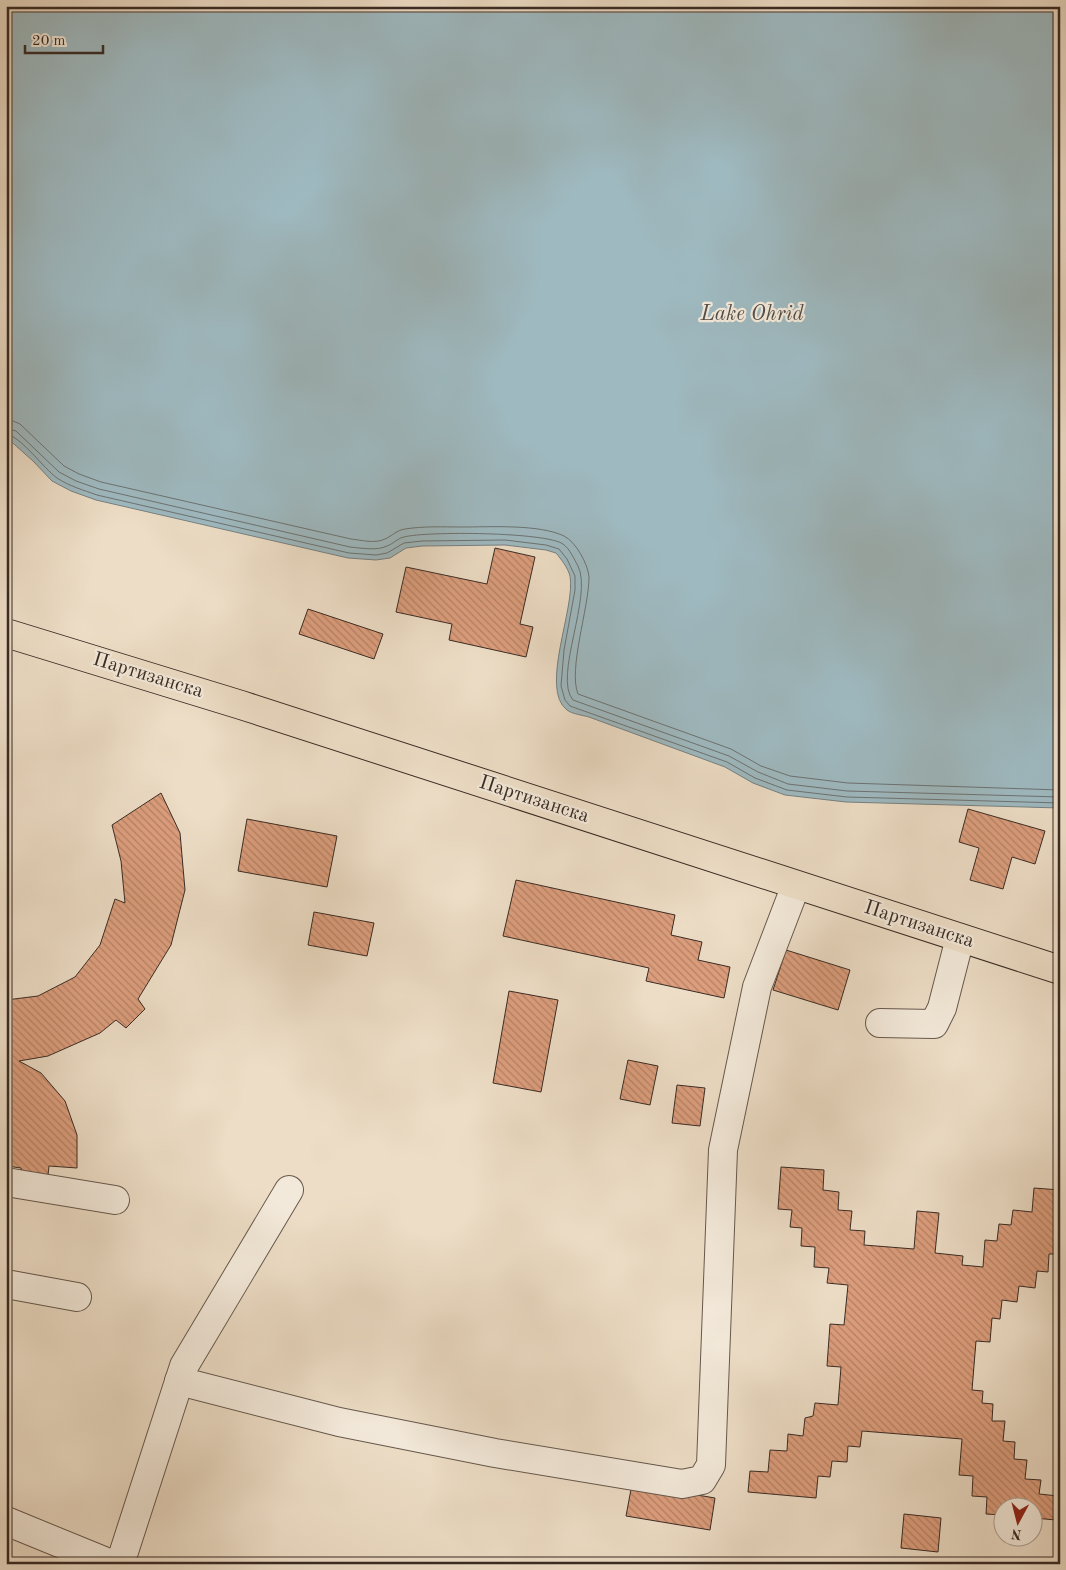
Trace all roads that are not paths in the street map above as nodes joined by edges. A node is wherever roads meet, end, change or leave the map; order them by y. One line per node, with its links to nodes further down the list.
1 (6, 633): 2 (main road, Партизанска)
2 (796, 885): 3 (main road, Партизанска); 11 (street)
3 (960, 938): 4 (main road, Партизанска); 5 (street)
4 (1060, 970)
5 (880, 1024)
6 (6, 1182): 8 (street)
7 (290, 1190): 11 (street)
8 (115, 1200)
9 (6, 1284): 10 (street)
10 (77, 1297)
11 (179, 1381): 14 (street)
12 (6, 1521): 13 (street)
13 (111, 1564)
14 (120, 1564)

